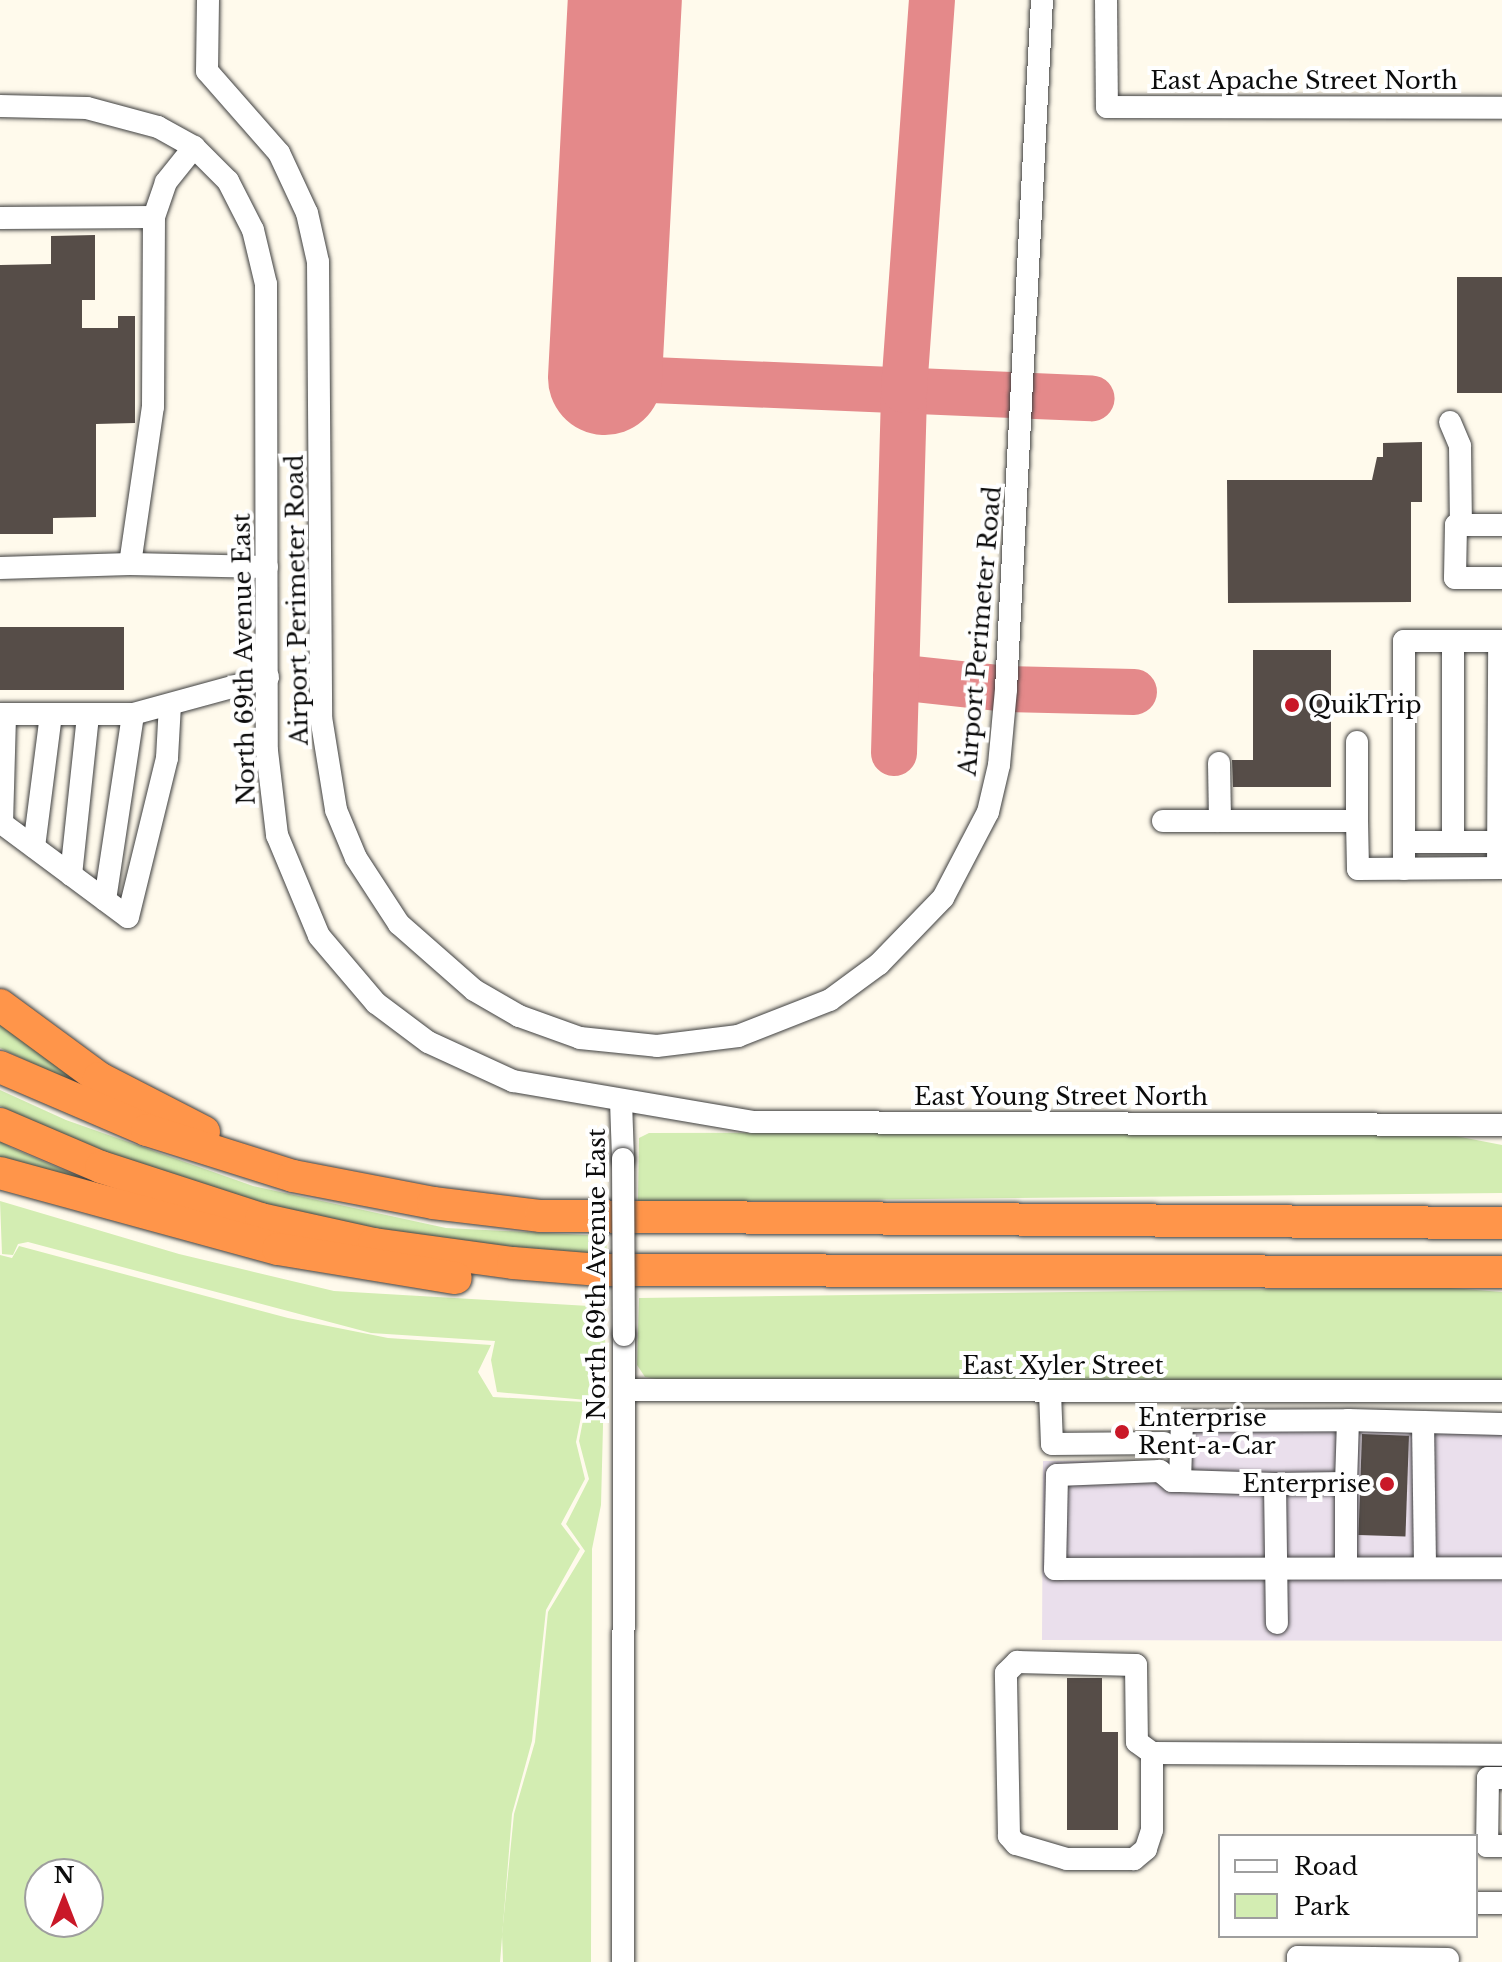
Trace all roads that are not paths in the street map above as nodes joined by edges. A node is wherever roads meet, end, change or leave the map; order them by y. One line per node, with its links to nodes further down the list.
1 (208, 0): 2 (street, Airport Perimeter Road)
2 (1042, 0)
3 (1106, 0): 5 (street, East Apache Street North)
4 (0, 106): 6 (street, North 69th Avenue East)
5 (1502, 108)
6 (194, 147): 7 (street); 13 (street, North 69th Avenue East)
7 (154, 217): 8 (street); 12 (street)
8 (0, 218)
9 (1450, 422): 10 (street)
10 (1461, 525): 11 (street); 15 (street)
11 (1502, 525)
12 (130, 564): 13 (street); 14 (street)
13 (267, 567): 18 (street, North 69th Avenue East)
14 (0, 568)
15 (1502, 578)
16 (1453, 641): 17 (street); 30 (street); 31 (street)
17 (1500, 641): 32 (street)
18 (268, 677): 19 (street); 40 (street, North 69th Avenue East)
19 (170, 705): 22 (street); 37 (street)
20 (3, 714): 21 (street); 29 (street)
21 (51, 714): 23 (street); 33 (street)
22 (133, 714): 23 (street); 37 (street)
23 (88, 715): 36 (street)
24 (1357, 742): 28 (street)
25 (1219, 763): 27 (street)
26 (1163, 821): 27 (street)
27 (1220, 821): 28 (street)
28 (1357, 821): 35 (street)
29 (1, 823): 33 (street)
30 (1404, 842): 31 (street); 35 (street)
31 (1453, 842): 32 (street)
32 (1500, 842): 34 (street)
33 (34, 847): 36 (street)
34 (1500, 868): 35 (street)
35 (1404, 869)
36 (71, 875): 37 (street)
37 (105, 900)
38 (0, 1005): 44 (highway)
39 (0, 1067): 44 (highway)
40 (621, 1101): 42 (street, East Young Street North); 50 (street, North 69th Avenue East, bridge)
41 (0, 1124): 48 (highway)
42 (1502, 1125)
43 (0, 1173): 48 (highway)
44 (293, 1176): 46 (highway)
45 (1502, 1202): 46 (highway)
46 (1232, 1220): 47 (highway)
47 (1502, 1223)
48 (600, 1270): 49 (highway)
49 (1502, 1272)
50 (624, 1390): 52 (street, East Xyler Street); 73 (street, North 69th Avenue East)
51 (1502, 1391): 52 (street, East Xyler Street)
52 (1050, 1392): 56 (street)
53 (1348, 1420): 54 (street); 57 (street); 58 (street)
54 (1423, 1422): 55 (street); 60 (street)
55 (1502, 1424)
56 (1164, 1443)
57 (1180, 1481): 59 (street); 61 (street)
58 (1346, 1483): 59 (street); 62 (street)
59 (1275, 1484): 61 (street)
60 (1425, 1567): 62 (street); 63 (street)
61 (1276, 1568): 62 (street); 64 (street)
62 (1346, 1568)
63 (1502, 1568)
64 (1277, 1623)
65 (1152, 1753): 65 (street); 66 (street)
66 (1502, 1755)
67 (1502, 1778): 68 (street)
68 (1502, 1846)
69 (1478, 1903): 70 (street)
70 (1502, 1903)
71 (1448, 1938): 72 (street)
72 (1448, 1960): 74 (street)
73 (623, 1962)
74 (1298, 1962)

